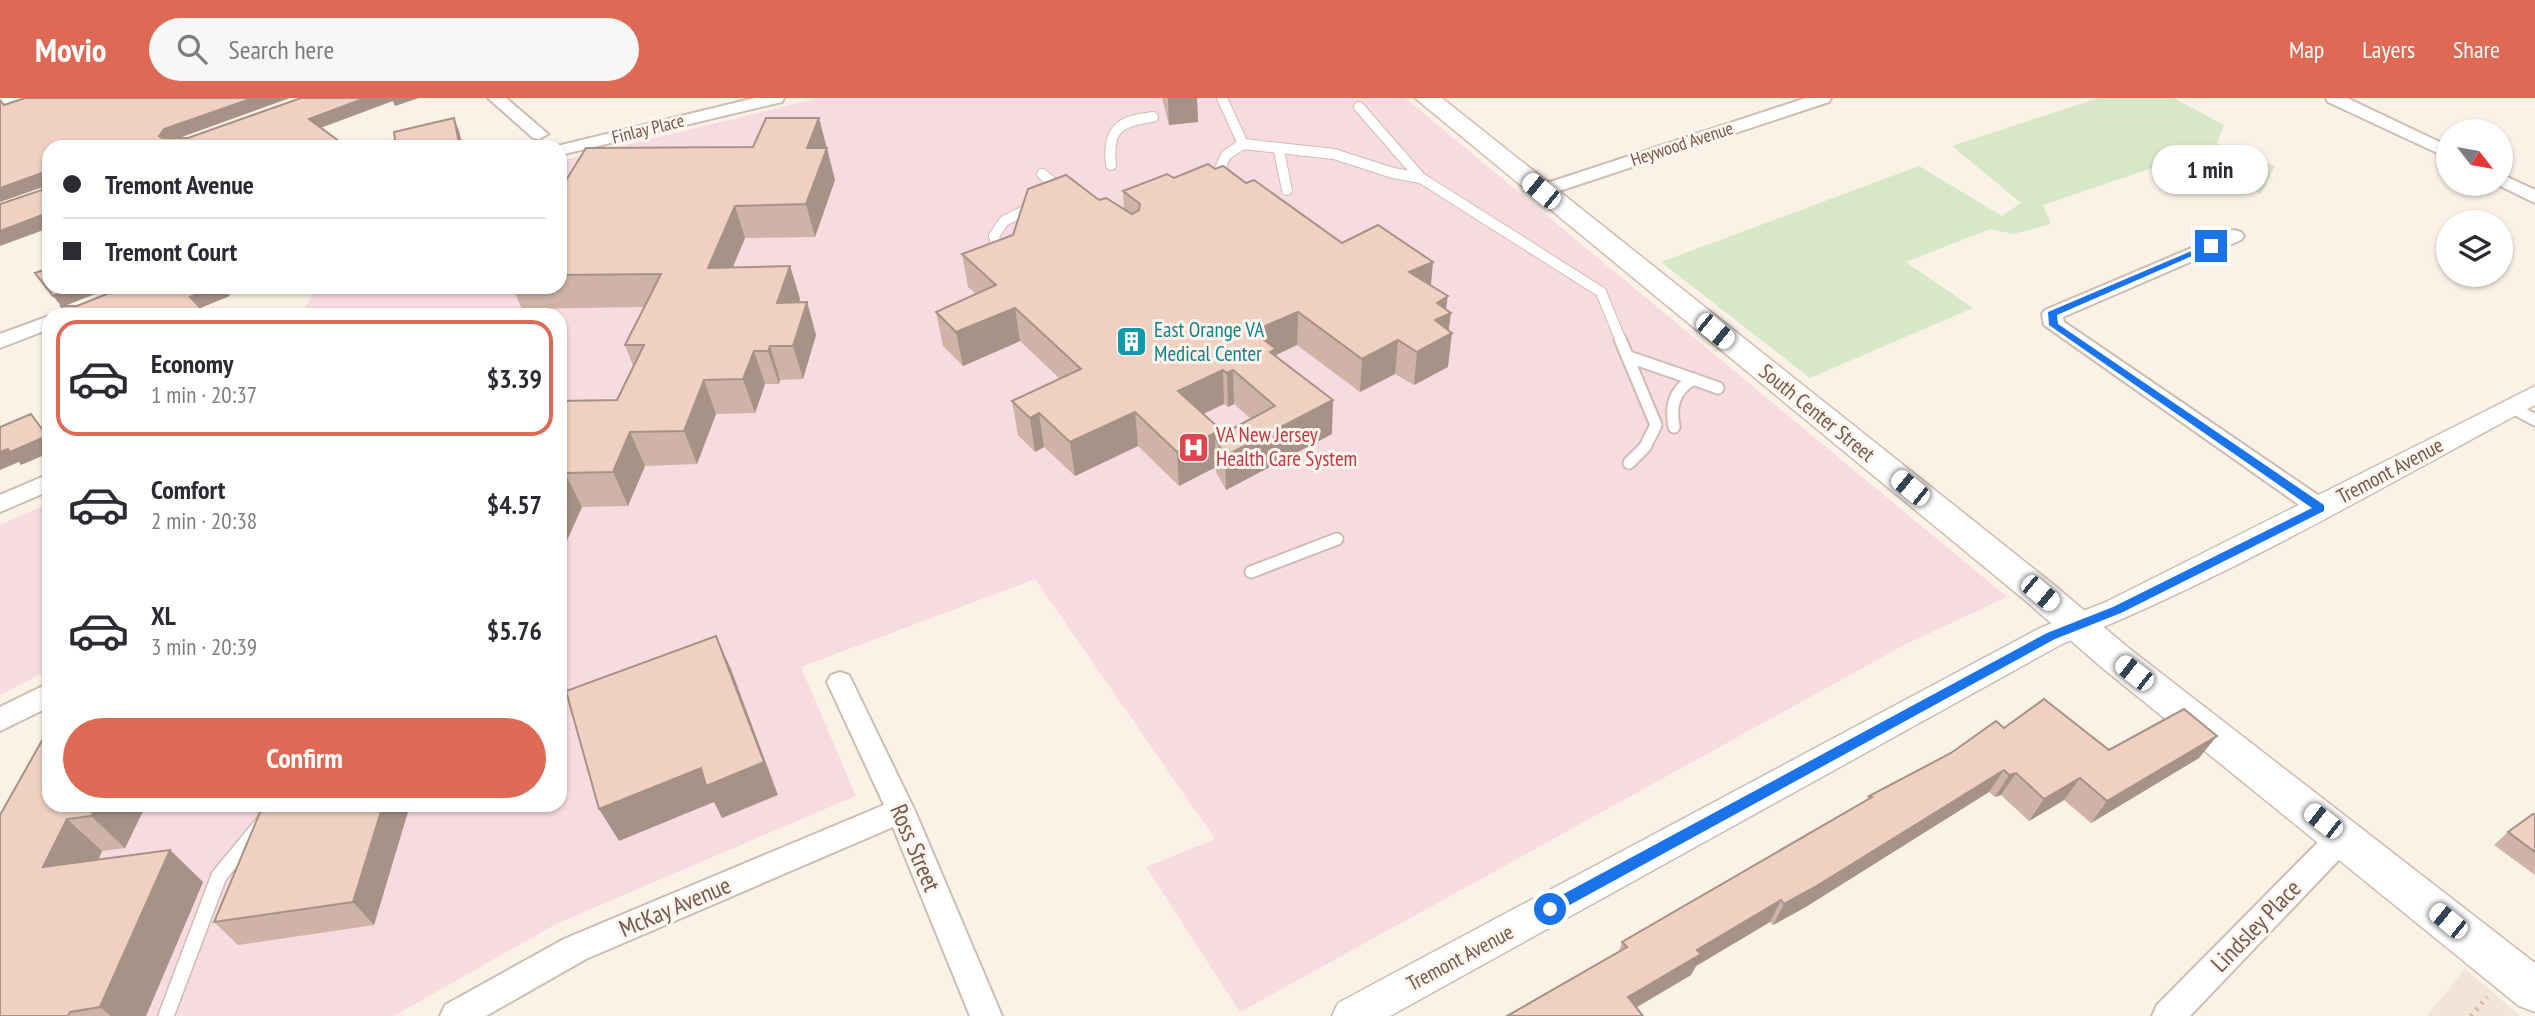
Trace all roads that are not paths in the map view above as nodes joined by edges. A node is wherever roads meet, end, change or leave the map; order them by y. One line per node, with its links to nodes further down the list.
1 (17, 98): 8 (street)
2 (496, 98): 11 (street)
3 (776, 98): 14 (street, Finlay Place)
4 (1222, 98): 12 (lane)
5 (1427, 98): 22 (main road, South Center Street)
6 (1823, 98): 22 (street, Heywood Avenue)
7 (2334, 98): 13 (street)
8 (0, 103)
9 (1359, 107): 19 (lane)
10 (1153, 117): 16 (lane)
11 (539, 134)
12 (1243, 144): 15 (lane); 17 (lane)
13 (2436, 147)
14 (567, 148)
15 (1279, 151): 19 (lane); 21 (lane)
16 (1111, 165)
17 (1218, 173)
18 (1042, 174): 23 (lane)
19 (1421, 178): 30 (lane)
20 (2513, 185): 24 (street)
21 (1287, 190)
22 (1541, 191): 41 (main road, South Center Street)
23 (1055, 197)
24 (2535, 197)
25 (1043, 202): 27 (lane)
26 (2234, 236): 38 (street)
27 (1014, 261)
28 (42, 325): 29 (street)
29 (0, 342)
30 (1629, 357): 31 (lane); 35 (lane)
31 (1693, 379): 32 (lane); 34 (lane)
32 (1718, 388)
33 (2527, 407): 38 (street, Tremont Avenue)
34 (1674, 427)
35 (1629, 463)
36 (42, 485): 37 (street)
37 (0, 504)
38 (2320, 508): 41 (street, Tremont Avenue)
39 (1337, 539): 40 (lane)
40 (1251, 572)
41 (2077, 625): 47 (main road, South Center Street); 52 (street, Tremont Avenue)
42 (840, 682): 45 (street, Ross Street)
43 (42, 698): 44 (street)
44 (0, 720)
45 (901, 811): 50 (street, McKay Avenue); 51 (street, Ross Street)
46 (268, 812): 49 (lane)
47 (2343, 836): 48 (main road, South Center Street); 53 (street, Lindsley Place)
48 (2535, 991)
49 (166, 1016)
50 (456, 1016)
51 (986, 1016)
52 (1352, 1016)
53 (2168, 1016)

